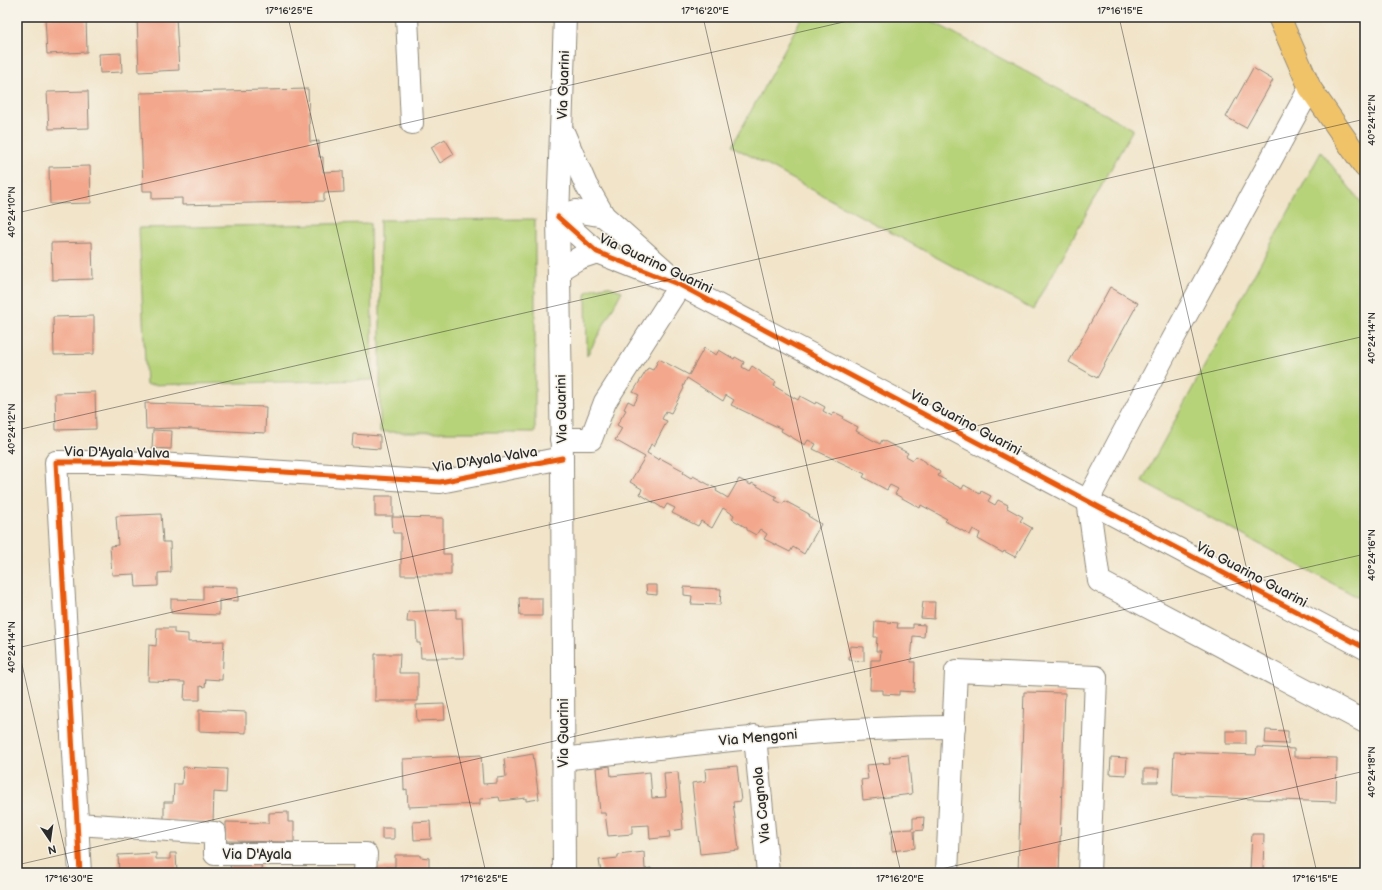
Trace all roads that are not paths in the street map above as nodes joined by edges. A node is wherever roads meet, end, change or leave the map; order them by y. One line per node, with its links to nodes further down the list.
1 (407, 17): 5 (street)
2 (565, 17): 6 (street, Via Guarini)
3 (1279, 17): 4 (main road)
4 (1310, 88): 7 (main road); 14 (street)
5 (412, 123)
6 (562, 129): 8 (street, Via Guarino Guarini); 9 (street, Via Guarini)
7 (1365, 167)
8 (604, 216): 9 (street, Via Guarino Guarini); 12 (street, Via Guarino Guarini)
9 (558, 217): 10 (street, Via Guarino Guarini); 11 (street, Via Guarini)
10 (597, 252): 11 (street, Via Guarino Guarini); 12 (street, Via Guarino Guarini)
11 (559, 270): 13 (street, Via Guarini)
12 (680, 285): 13 (street); 14 (street, Via Guarino Guarini)
13 (561, 448): 19 (street, Via Guarini); 20 (street, Via D'Ayala Valva)
14 (1088, 500): 15 (street, Via Guarino Guarini); 16 (street)
15 (1365, 648)
16 (1365, 722)
17 (954, 727): 18 (street, Via Mengoni); 25 (street); 26 (street)
18 (755, 736): 19 (street, Via Mengoni); 24 (street, Via Cagnola)
19 (563, 759): 23 (street, Via Guarini)
20 (77, 824): 21 (street, Via D'Ayala Valva); 22 (street, Via D'Ayala)
21 (80, 873)
22 (365, 873)
23 (564, 873)
24 (768, 873)
25 (947, 873)
26 (1089, 873)

